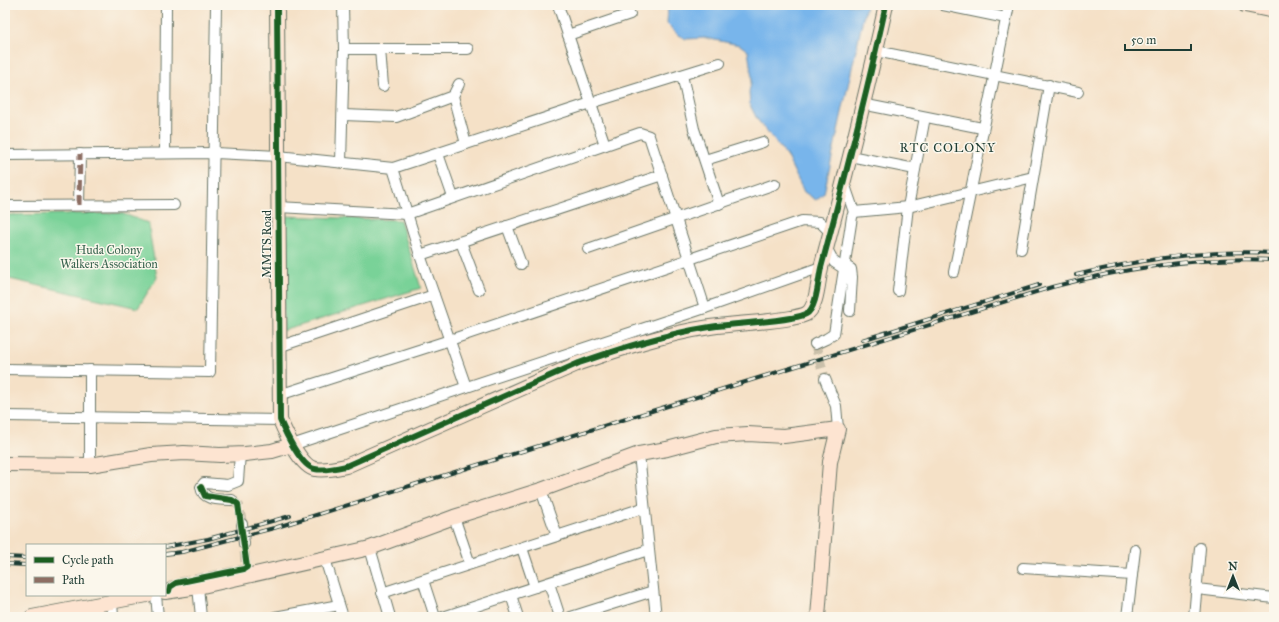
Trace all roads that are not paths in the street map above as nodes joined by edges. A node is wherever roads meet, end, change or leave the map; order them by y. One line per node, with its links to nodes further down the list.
1 (166, 5): 34 (street)
2 (216, 5): 35 (street)
3 (277, 5): 39 (street, MMTS Road)
4 (343, 5): 16 (street)
5 (558, 5): 13 (street)
6 (886, 5): 17 (street)
7 (943, 5): 12 (street)
8 (1009, 5): 12 (street)
9 (1245, 5): 10 (street)
10 (1274, 11)
11 (630, 14): 13 (street)
12 (1006, 18): 20 (street)
13 (568, 35): 26 (street)
14 (380, 49): 15 (street); 16 (street); 22 (street)
15 (468, 49)
16 (344, 50): 28 (street)
17 (876, 51): 20 (street); 27 (street)
18 (720, 64): 19 (street)
19 (682, 75): 26 (street); 41 (street)
20 (994, 75): 23 (street); 30 (street)
21 (460, 84): 25 (street)
22 (383, 86)
23 (1049, 86): 24 (street); 46 (street)
24 (1078, 92)
25 (454, 96): 28 (street); 32 (street)
26 (591, 103): 32 (street); 33 (street)
27 (862, 104): 29 (street); 40 (street)
28 (342, 115): 42 (street)
29 (925, 117): 30 (street); 44 (street)
30 (982, 128): 49 (street)
31 (763, 142): 41 (street)
32 (466, 144): 37 (street)
33 (605, 145): 45 (street); 50 (street)
34 (165, 153): 35 (street); 36 (street)
35 (215, 153): 39 (street); 83 (street)
36 (80, 154): 38 (street); 52 (street)
37 (438, 154): 43 (street); 50 (street)
38 (5, 155)
39 (278, 156): 42 (street); 55 (street, MMTS Road)
40 (850, 156): 44 (street); 47 (street)
41 (704, 160): 51 (street)
42 (341, 162): 43 (street)
43 (393, 168): 58 (street)
44 (915, 169): 56 (street)
45 (662, 175): 59 (street); 60 (street)
46 (1033, 177): 49 (street); 65 (street)
47 (844, 182): 57 (street); 61 (street)
48 (775, 184): 51 (street)
49 (970, 191): 56 (street); 71 (street)
50 (453, 197): 58 (street)
51 (718, 204): 59 (street)
52 (79, 205): 53 (street); 54 (street)
53 (174, 205)
54 (5, 206)
55 (278, 207): 58 (street); 79 (street, MMTS Road)
56 (908, 207): 57 (street); 73 (street)
57 (854, 212): 69 (street)
58 (407, 214): 66 (street)
59 (676, 218): 64 (street); 67 (street)
60 (507, 226): 62 (street); 68 (street)
61 (830, 232): 63 (street); 67 (street)
62 (461, 242): 66 (street); 72 (street)
63 (826, 247): 69 (street); 70 (street)
64 (588, 249)
65 (1020, 249)
66 (420, 255): 74 (street)
67 (688, 259): 75 (street); 77 (street)
68 (521, 264)
69 (844, 265): 76 (street); 78 (street)
70 (821, 267): 75 (street); 80 (street)
71 (954, 272)
72 (479, 290)
73 (898, 291)
74 (434, 295): 77 (street); 79 (street)
75 (705, 308): 80 (street)
76 (850, 311)
77 (450, 340): 85 (street); 86 (street)
78 (815, 344)
79 (278, 346): 86 (street, MMTS Road)
80 (599, 350): 81 (street)
81 (575, 358): 85 (street); 91 (street, MMTS Road)
82 (5, 369): 83 (street)
83 (90, 370): 88 (street)
84 (825, 379): 90 (street)
85 (466, 387): 91 (street)
86 (279, 395): 89 (street, MMTS Road)
87 (5, 416): 88 (street)
88 (90, 416): 89 (street); 95 (street)
89 (280, 420): 91 (street, MMTS Road)
90 (838, 429): 93 (street); 141 (street)
91 (292, 445): 92 (street)
92 (240, 454): 95 (street); 97 (street)
93 (638, 454): 96 (street); 98 (street)
94 (5, 464): 95 (street)
95 (90, 465)
96 (541, 490): 99 (street); 101 (street)
97 (232, 500)
98 (643, 508): 101 (street); 106 (street)
99 (454, 517): 103 (street); 109 (street)
100 (242, 524): 102 (street)
101 (557, 536): 104 (street)
102 (244, 544)
103 (370, 548): 108 (street); 119 (street)
104 (522, 548): 109 (street); 115 (street)
105 (1200, 548): 116 (street)
106 (648, 550): 113 (street); 117 (street)
107 (1134, 550): 111 (street)
108 (325, 559): 114 (street); 125 (street)
109 (470, 564): 112 (street)
110 (1023, 568): 111 (street)
111 (1132, 575): 142 (street)
112 (423, 580): 119 (street); 135 (street)
113 (549, 583): 115 (street); 138 (street)
114 (198, 587): 118 (street); 131 (street)
115 (535, 587): 120 (street)
116 (1197, 589): 123 (street); 143 (street)
117 (653, 591): 126 (street); 140 (street)
118 (166, 592)
119 (382, 593): 134 (street)
120 (511, 595): 136 (street); 137 (street)
121 (142, 596): 124 (street)
122 (156, 596): 130 (street)
123 (1274, 598)
124 (112, 601): 128 (street); 129 (street)
125 (339, 605): 127 (street); 133 (street)
126 (601, 613): 139 (street)
127 (302, 615): 132 (street)
128 (32, 617)
129 (113, 617)
130 (158, 617)
131 (201, 617)
132 (276, 617)
133 (343, 617)
134 (390, 617)
135 (435, 617)
136 (443, 617)
137 (518, 617)
138 (560, 617)
139 (571, 617)
140 (656, 617)
141 (818, 617)
142 (1127, 617)
143 (1194, 617)

